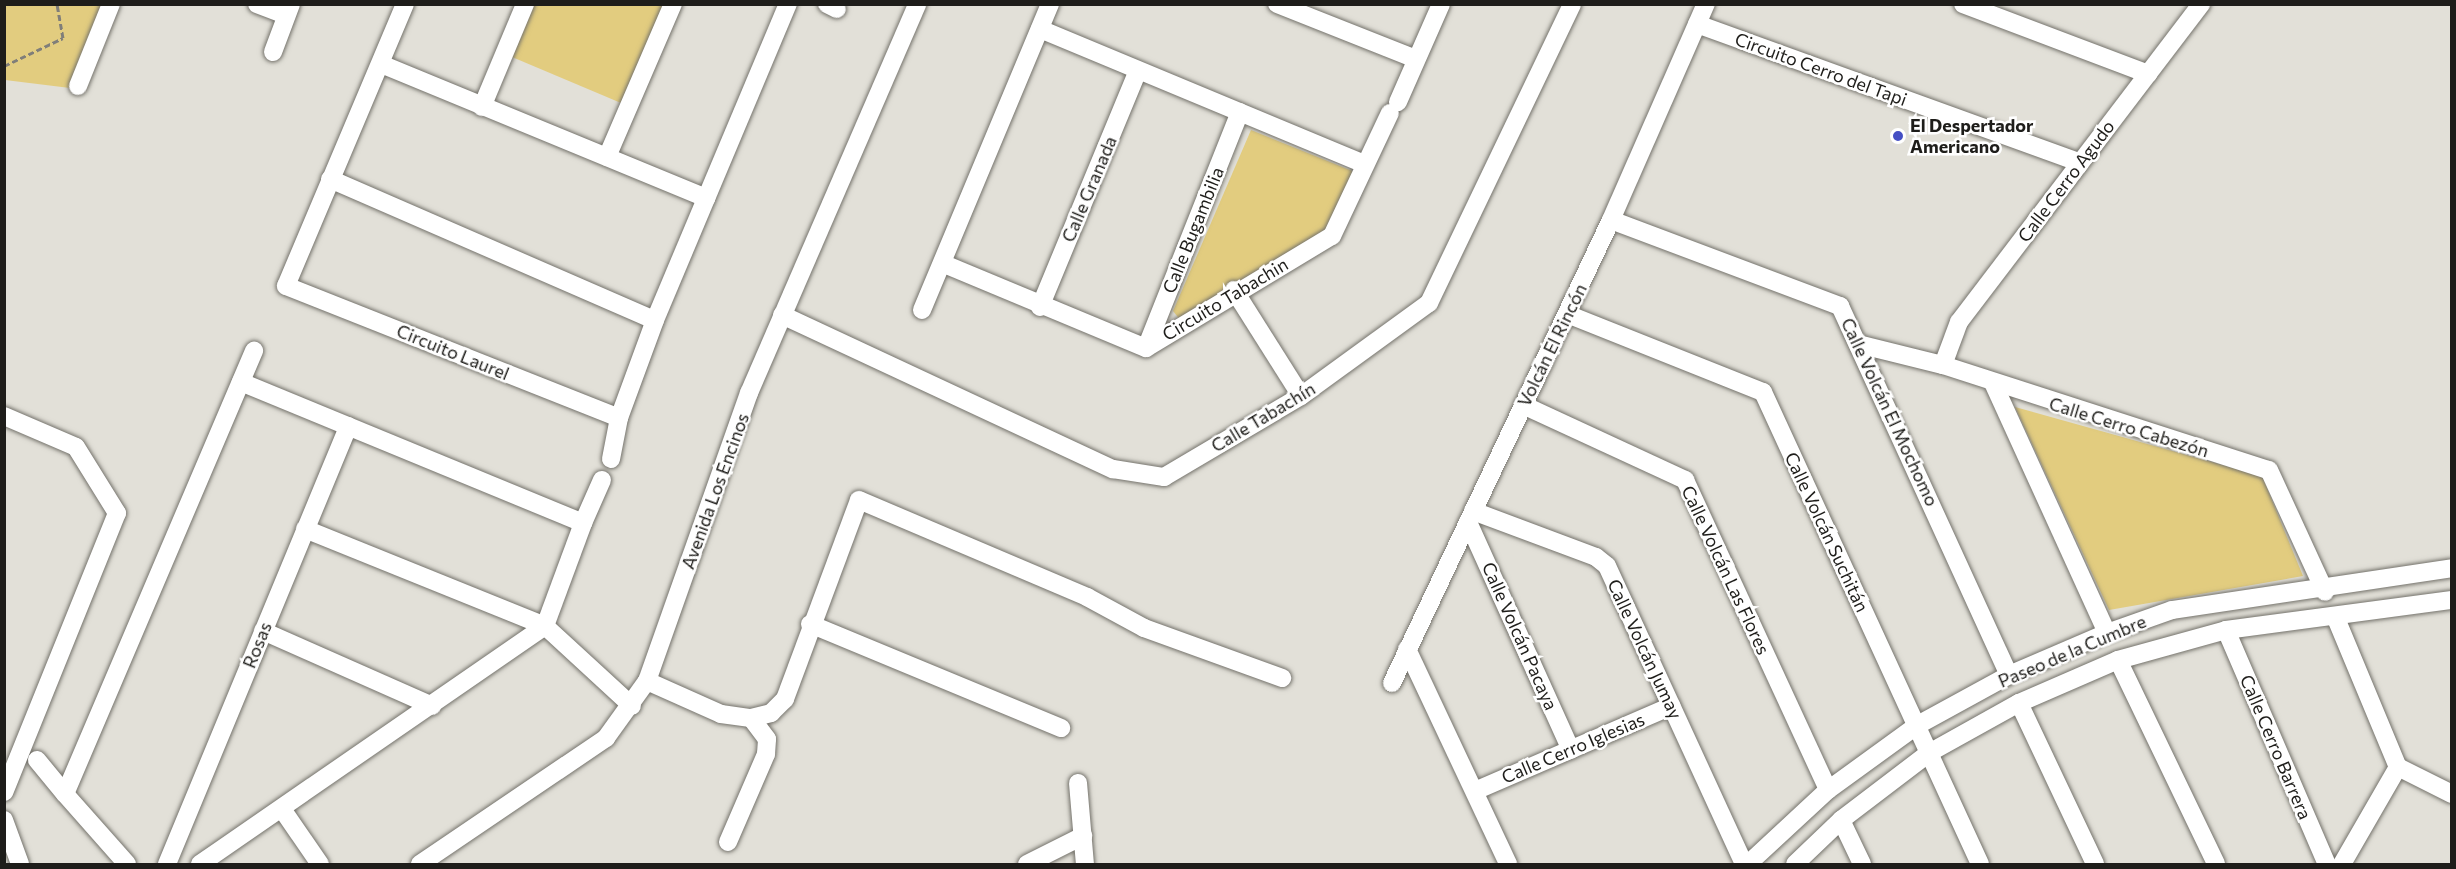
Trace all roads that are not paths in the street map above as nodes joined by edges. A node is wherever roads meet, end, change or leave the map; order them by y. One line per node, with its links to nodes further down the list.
1 (111, 4): 26 (street)
2 (257, 4): 16 (street)
3 (405, 4): 23 (street)
4 (525, 4): 27 (street)
5 (674, 4): 29 (street)
6 (788, 4): 33 (street)
7 (904, 4): 20 (street, Avenida Los Encinos)
8 (917, 4): 20 (street, Avenida Los Encinos)
9 (1050, 4): 19 (street)
10 (1277, 4): 17 (street)
11 (1441, 4): 22 (street, Circuito Tabachin)
12 (1572, 4): 48 (street, Calle Tabachín)
13 (1706, 4): 18 (street, Volcán El Rincón)
14 (1962, 4): 25 (street)
15 (2201, 4): 25 (street, Calle Cerro Agudo)
16 (288, 10): 21 (street)
17 (1321, 12): 22 (street)
18 (1697, 24): 30 (street, Circuito Cerro del Tapi); 34 (street, Volcán El Rincón)
19 (1040, 29): 24 (street); 35 (street)
20 (904, 32): 40 (street, Avenida Los Encinos)
21 (273, 52)
22 (1416, 59): 31 (street, Circuito Tabachin)
23 (381, 64): 27 (street); 32 (street)
24 (1138, 70): 28 (street); 37 (street, Calle Granada)
25 (2148, 74): 30 (street, Calle Cerro Agudo)
26 (78, 86)
27 (482, 107): 29 (street)
28 (1240, 112): 31 (street); 43 (street, Calle Bugambilia)
29 (607, 157): 33 (street)
30 (2080, 163): 45 (street, Calle Cerro Agudo)
31 (1365, 164): 36 (street, Circuito Tabachin)
32 (330, 179): 41 (street); 51 (street, Circuito Laurel)
33 (706, 198): 41 (street)
34 (1611, 220): 39 (street, Volcán El Rincón); 42 (street, Calle Volcán El Mochomo)
35 (944, 264): 37 (street, Circuito Tabachin); 38 (street)
36 (1234, 290): 43 (street, Circuito Tabachin); 48 (street)
37 (1040, 307): 43 (street, Circuito Tabachin)
38 (922, 310)
39 (1567, 314): 49 (street, Volcán El Rincón); 78 (street, Calle Volcán Suchitán)
40 (782, 315): 48 (street, Calle Tabachín); 71 (street, Avenida Los Encinos)
41 (656, 320): 51 (street)
42 (1862, 345): 45 (street, Calle Cerro Cabezón); 69 (street, Calle Volcán El Mochomo)
43 (1146, 348)
44 (254, 351): 46 (street)
45 (1943, 365): 47 (street, Calle Cerro Cabezón)
46 (241, 382): 52 (street); 88 (street)
47 (1994, 386): 59 (street, Calle Cerro Cabezón); 66 (street)
48 (1301, 396)
49 (1523, 405): 55 (street, Volcán El Rincón); 86 (street, Calle Volcán Las Flores)
50 (4, 416): 87 (street)
51 (619, 418): 53 (street)
52 (348, 426): 56 (street); 57 (street, Rosas)
53 (611, 459)
54 (602, 480): 56 (street)
55 (1471, 516): 67 (street, Volcán El Rincón); 76 (street, Calle Volcán Jumay); 80 (street, Calle Volcán Pacaya)
56 (583, 523): 63 (street)
57 (305, 530): 63 (street); 65 (street, Rosas)
58 (2451, 568): 59 (street, Paseo de la Cumbre)
59 (2325, 592): 66 (street, Paseo de la Cumbre)
60 (2451, 600): 61 (street, Paseo de la Cumbre)
61 (2335, 616): 64 (street, Paseo de la Cumbre); 83 (street)
62 (810, 624): 70 (street); 77 (street); 79 (street)
63 (545, 626): 74 (street); 75 (street)
64 (2226, 630): 68 (street, Paseo de la Cumbre); 110 (street, Calle Cerro Barrera)
65 (263, 631): 74 (street); 97 (street, Rosas)
66 (2107, 633): 69 (street, Paseo de la Cumbre)
67 (1407, 649): 72 (street, Volcán El Rincón); 85 (street)
68 (2118, 660): 73 (street, Paseo de la Cumbre); 109 (street)
69 (2009, 675): 78 (street, Paseo de la Cumbre)
70 (1282, 678)
71 (647, 681): 75 (street, Avenida Los Encinos); 77 (street)
72 (1392, 683)
73 (2019, 703): 81 (street, Paseo de la Cumbre); 108 (street)
74 (432, 706): 90 (street)
75 (632, 706): 100 (street, Avenida Los Encinos)
76 (1671, 706): 80 (street, Calle Cerro Iglesias); 104 (street, Calle Volcán Jumay)
77 (751, 718): 94 (street)
78 (1916, 726): 81 (street, Calle Volcán Suchitán); 86 (street, Paseo de la Cumbre)
79 (1061, 728)
80 (1571, 750): 85 (street, Calle Cerro Iglesias)
81 (1929, 753): 92 (street, Paseo de la Cumbre); 107 (street, Calle Volcán Suchitán)
82 (37, 760): 88 (street)
83 (2398, 767): 89 (street); 111 (street)
84 (1078, 783): 93 (street)
85 (1475, 790): 103 (street)
86 (1828, 790): 104 (street, Paseo de la Cumbre)
87 (4, 792)
88 (65, 794): 96 (street)
89 (2451, 794)
90 (282, 809): 98 (street); 99 (street)
91 (4, 820): 95 (street)
92 (1841, 820): 105 (street, Paseo de la Cumbre); 106 (street)
93 (1083, 836): 101 (street); 102 (street)
94 (728, 842)
95 (20, 864)
96 (127, 864)
97 (167, 864)
98 (200, 864)
99 (320, 864)
100 (420, 864)
101 (1027, 864)
102 (1085, 864)
103 (1508, 864)
104 (1746, 864)
105 (1795, 864)
106 (1862, 864)
107 (1980, 864)
108 (2095, 864)
109 (2216, 864)
110 (2327, 864)
111 (2342, 864)

